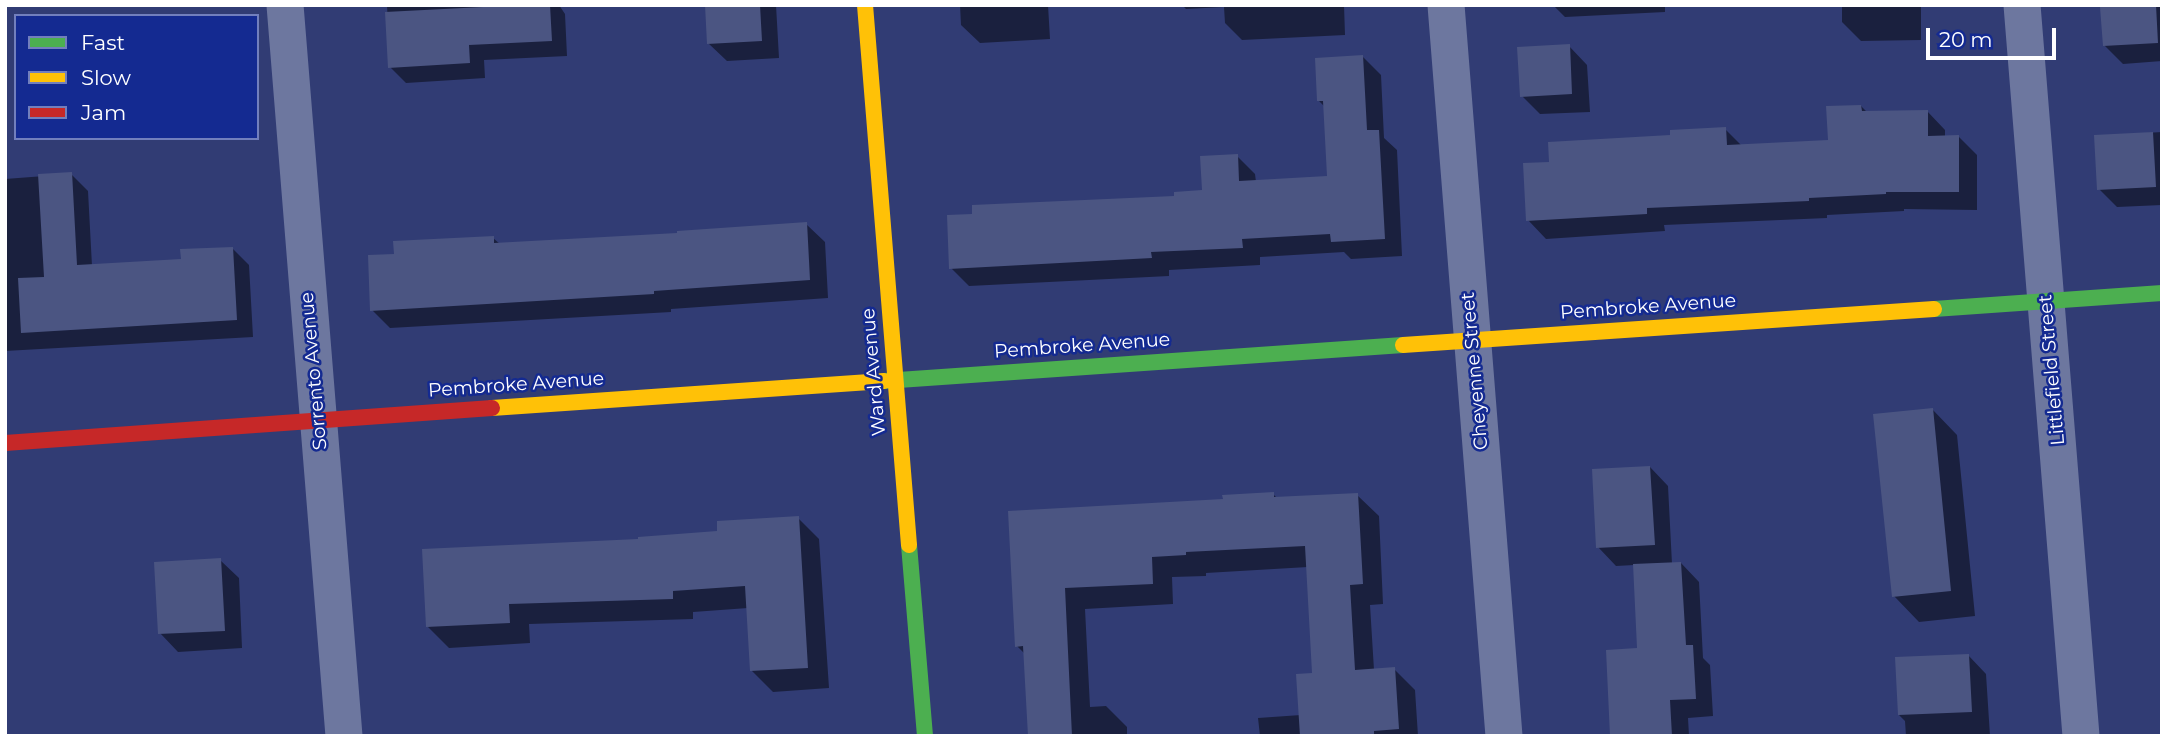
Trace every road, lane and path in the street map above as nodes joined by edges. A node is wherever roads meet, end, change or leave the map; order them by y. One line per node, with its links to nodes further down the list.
1 (285, 5): 9 (street, Sorrento Avenue)
2 (865, 5): 8 (street, Ward Avenue)
3 (1446, 5): 7 (street, Cheyenne Street)
4 (2022, 5): 6 (street, Littlefield Street)
5 (2162, 293): 6 (street, Pembroke Avenue)
6 (2046, 300): 7 (street, Pembroke Avenue); 14 (street, Littlefield Street)
7 (1472, 340): 8 (street, Pembroke Avenue); 13 (street, Cheyenne Street)
8 (896, 380): 9 (street, Pembroke Avenue); 12 (street, Ward Avenue)
9 (318, 420): 10 (street, Pembroke Avenue); 11 (street, Sorrento Avenue)
10 (5, 443)
11 (344, 736)
12 (925, 736)
13 (1504, 736)
14 (2081, 736)

